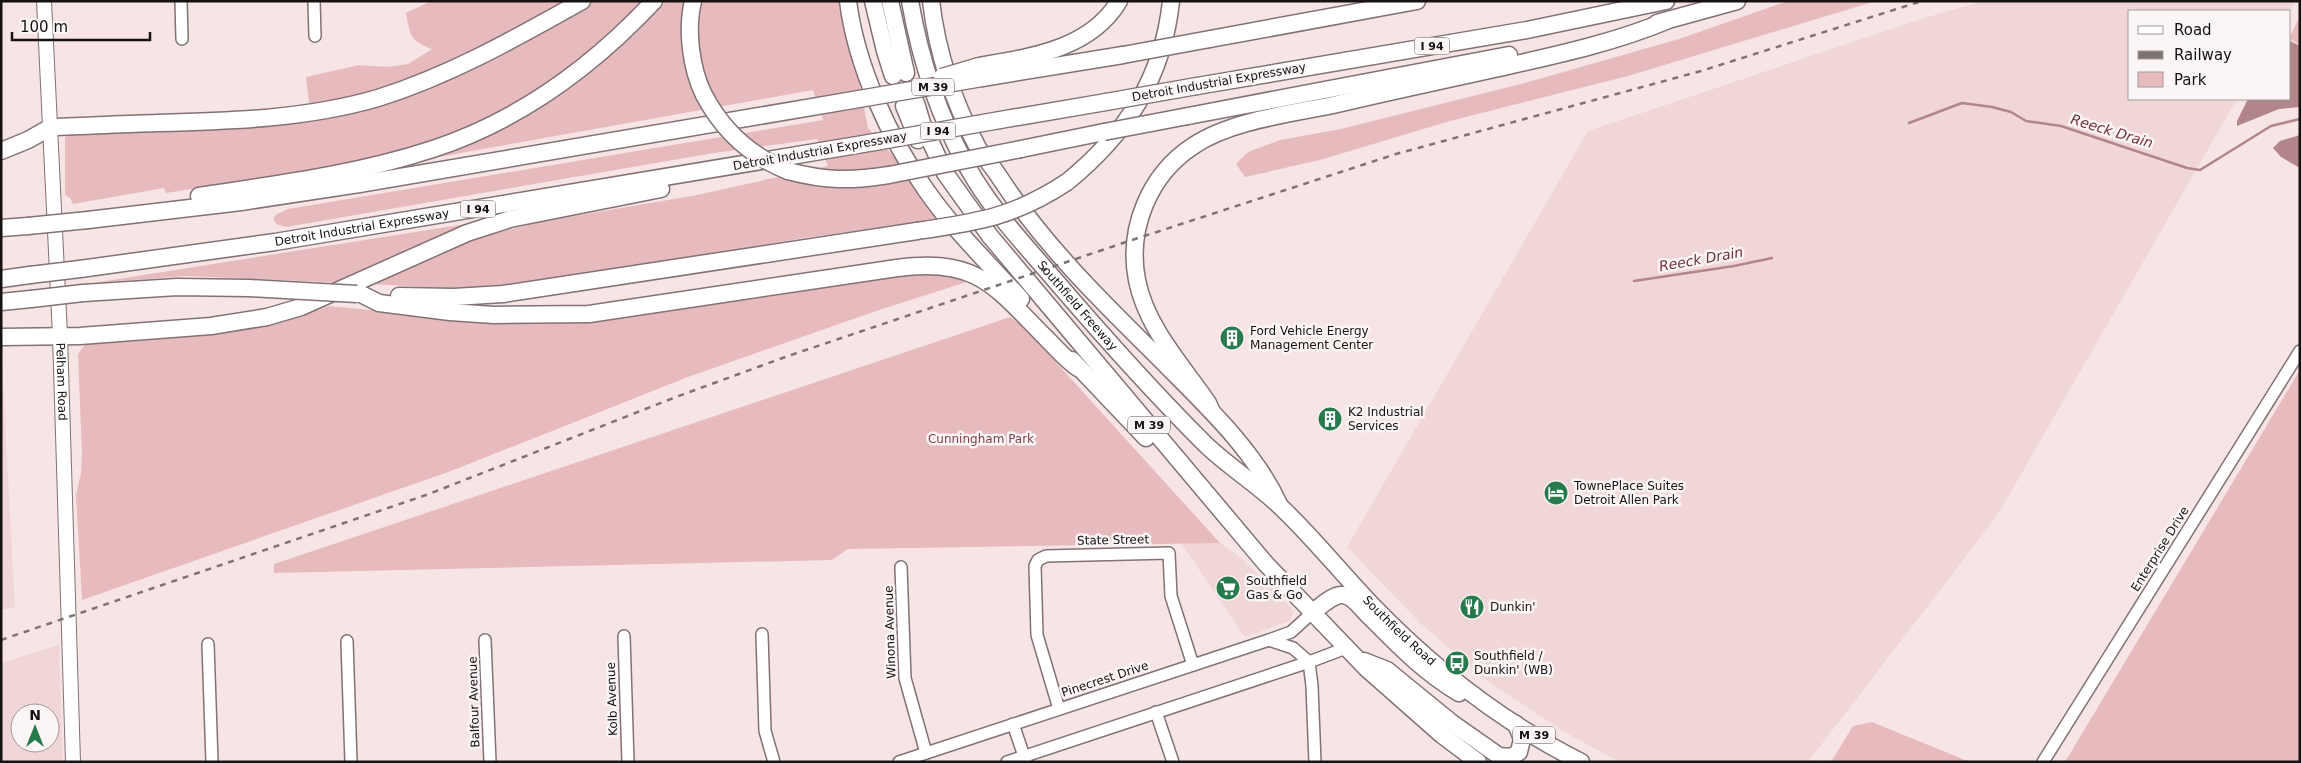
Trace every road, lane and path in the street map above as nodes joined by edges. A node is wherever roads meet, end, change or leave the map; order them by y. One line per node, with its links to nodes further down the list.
1 (44, 1): 23 (main road, Pelham Road)
2 (181, 1): 20 (street)
3 (314, 1): 19 (street)
4 (582, 1): 23 (highway)
5 (654, 1): 27 (highway)
6 (693, 1): 18 (highway, bridge)
7 (848, 1): 35 (highway)
8 (874, 1): 9 (highway, M 39)
9 (890, 1)
10 (910, 1): 37 (highway, Southfield Freeway / M 39)
11 (931, 1): 25 (highway)
12 (939, 1): 25 (highway)
13 (1118, 1): 21 (highway)
14 (1171, 1): 30 (highway, bridge)
15 (1417, 1): 21 (highway, bridge)
16 (1666, 1): 26 (highway, Detroit Industrial Expressway / I 94, bridge)
17 (1737, 1): 18 (highway)
18 (1666, 21): 36 (highway)
19 (315, 36)
20 (182, 39)
21 (980, 72): 22 (highway, bridge)
22 (905, 101): 27 (highway, bridge); 39 (highway, Southfield Freeway / M 39)
23 (51, 127): 24 (highway); 32 (main road, Pelham Road)
24 (1, 150)
25 (990, 164): 36 (highway)
26 (736, 165): 29 (highway, Detroit Industrial Expressway / I 94, bridge); 32 (highway)
27 (105, 218): 28 (highway, bridge)
28 (1, 228)
29 (1, 278)
30 (359, 294): 31 (highway, bridge); 35 (highway)
31 (1, 302)
32 (60, 335): 33 (highway); 58 (main road, Pelham Road)
33 (1, 337)
34 (2300, 352): 70 (street, Enterprise Drive)
35 (1078, 368): 39 (highway)
36 (1211, 410): 37 (highway)
37 (1281, 508): 38 (highway, Southfield Freeway / M 39)
38 (1328, 555): 51 (highway, Southfield Road / M 39)
39 (1266, 564): 41 (highway, M 39)
40 (901, 567): 56 (street, Winona Avenue)
41 (1313, 612): 45 (street, Pinecrest Drive); 48 (highway, M 39); 51 (highway)
42 (762, 634): 63 (street)
43 (624, 636): 62 (street, Kolb Avenue)
44 (485, 640): 61 (street, Balfour Avenue)
45 (1269, 640): 49 (street); 50 (street, Pinecrest Drive)
46 (347, 641): 60 (street)
47 (208, 644): 59 (street)
48 (1352, 653): 49 (street); 55 (highway); 68 (highway, M 39)
49 (1309, 662): 53 (street); 67 (street)
50 (1193, 665): 52 (street, Pinecrest Drive); 52 (street, State Street)
51 (1480, 699): 55 (highway, Southfield Road / M 39)
52 (1059, 709): 54 (street, Pinecrest Drive)
53 (1156, 712): 57 (street); 66 (street)
54 (1013, 724): 56 (street, Pinecrest Drive); 57 (street)
55 (1516, 724): 69 (highway, Southfield Road / M 39)
56 (926, 753): 64 (street, Pinecrest Drive)
57 (1025, 759): 65 (street)
58 (73, 762)
59 (212, 762)
60 (350, 762)
61 (490, 762)
62 (628, 762)
63 (774, 762)
64 (899, 762)
65 (1007, 762)
66 (1173, 762)
67 (1315, 762)
68 (1478, 762)
69 (1581, 762)
70 (2043, 762)

